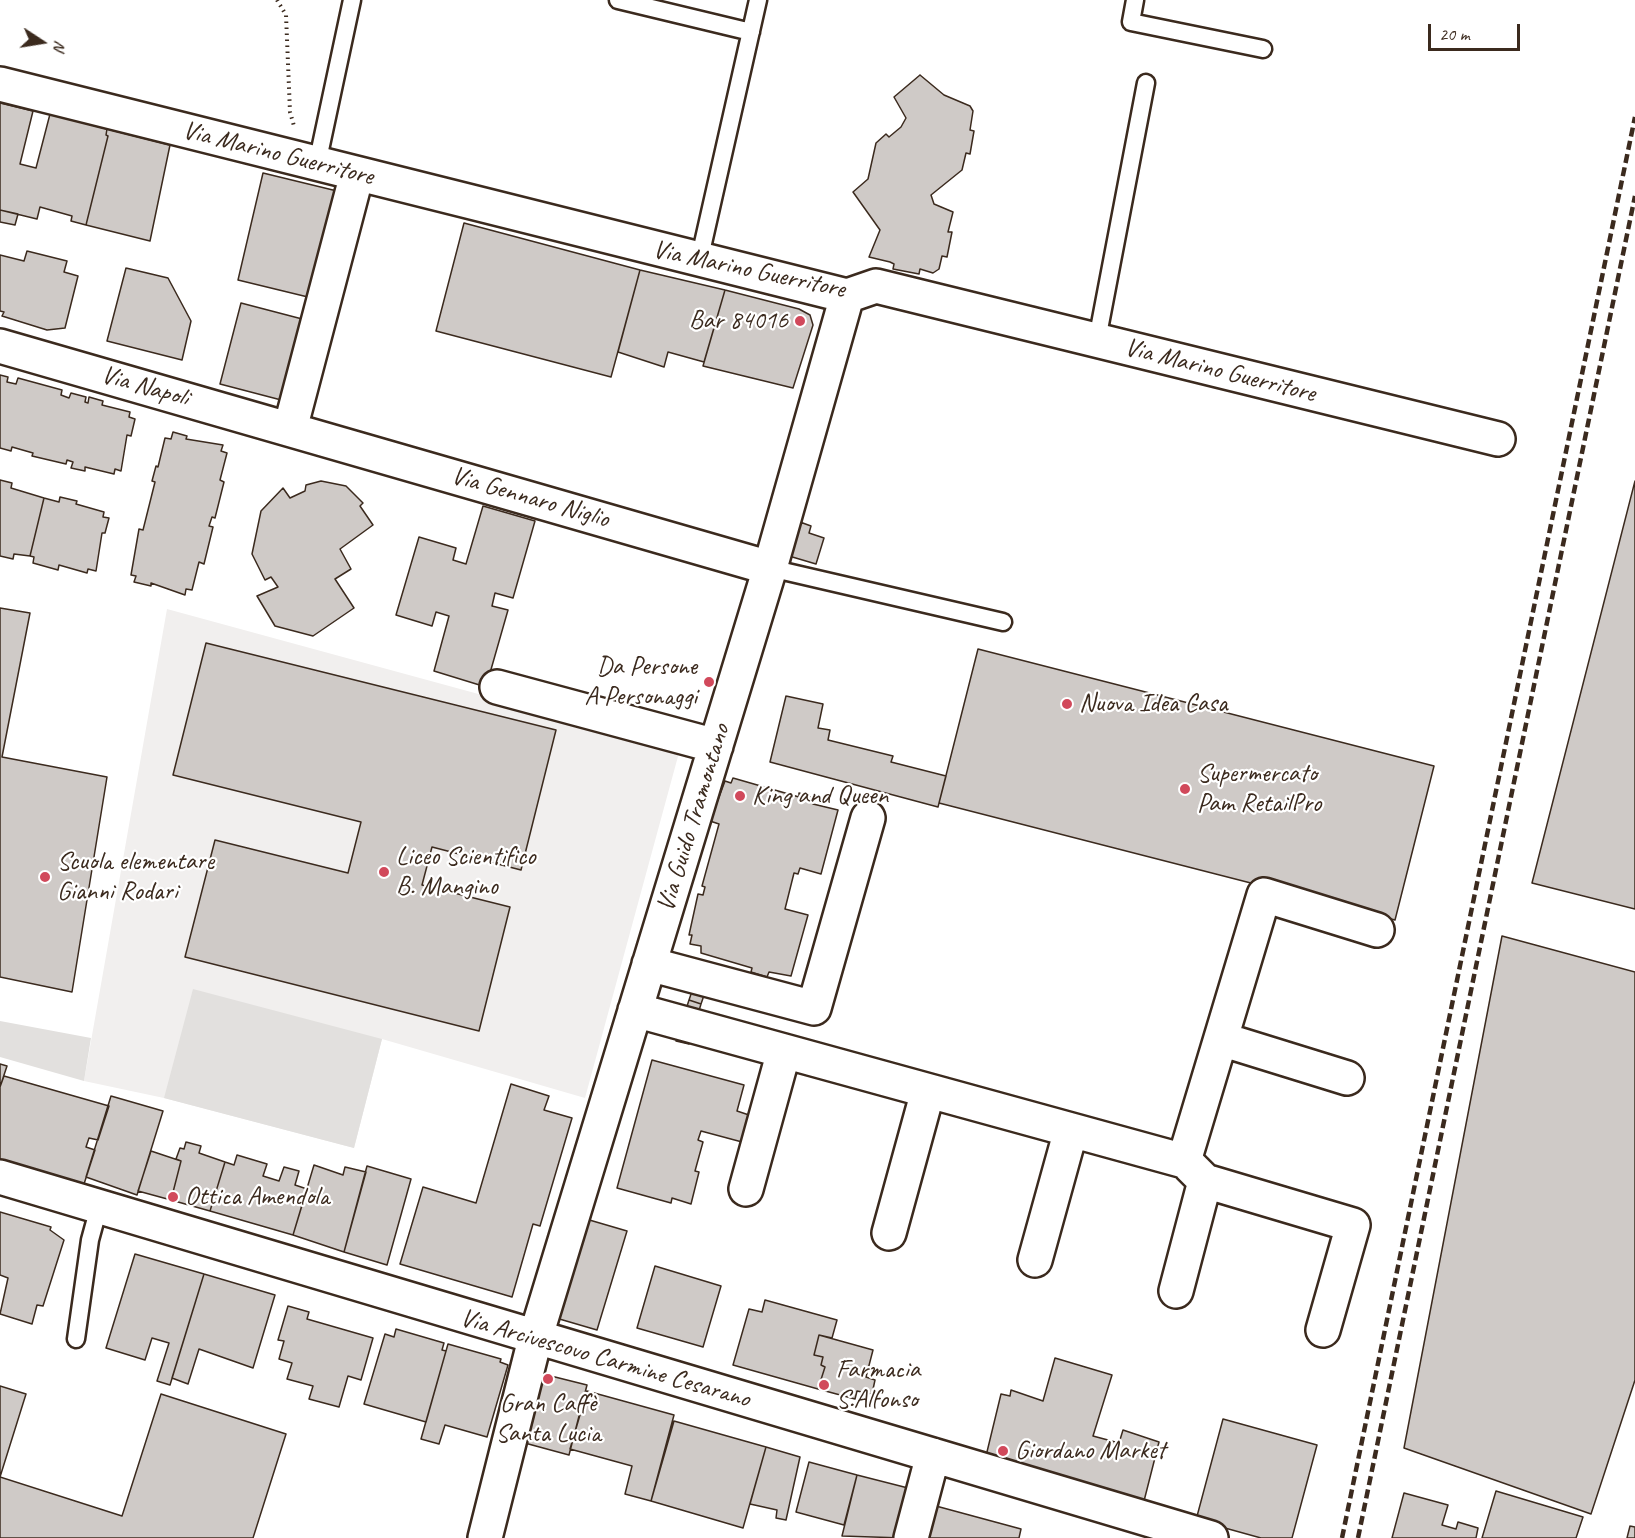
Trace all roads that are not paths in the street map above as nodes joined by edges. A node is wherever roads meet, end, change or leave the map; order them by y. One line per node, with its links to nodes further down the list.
1 (352, 0): 9 (lane)
2 (618, 0): 5 (lane)
3 (758, 0): 5 (lane)
4 (1136, 0): 6 (lane)
5 (751, 32): 11 (lane)
6 (1263, 49)
7 (1146, 83): 13 (lane)
8 (0, 84): 9 (street, Via Marino Guerritore)
9 (317, 164): 10 (street, Via Marino Guerritore)
10 (357, 174): 11 (street, Via Marino Guerritore); 15 (street)
11 (699, 261): 12 (street, Via Marino Guerritore)
12 (847, 297): 13 (street, Via Marino Guerritore); 17 (street, Via Guido Tramontano)
13 (1097, 340): 16 (street, Via Marino Guerritore)
14 (0, 346): 15 (street, Via Napoli)
15 (290, 429): 17 (street, Via Gennaro Niglio)
16 (1498, 439)
17 (770, 568): 18 (lane); 20 (street, Via Guido Tramontano)
18 (1003, 622)
19 (497, 687): 20 (street)
20 (716, 746): 23 (street, Via Guido Tramontano)
21 (868, 818): 23 (street)
22 (1377, 930): 25 (street)
23 (649, 964): 24 (street, Via Guido Tramontano)
24 (635, 1010): 26 (street); 39 (street, Via Guido Tramontano)
25 (1221, 1039): 27 (street); 30 (street)
26 (784, 1051): 28 (street); 32 (street)
27 (1347, 1078)
28 (928, 1091): 29 (street); 34 (street)
29 (1071, 1130): 30 (street); 35 (street)
30 (1194, 1171): 36 (street); 37 (street)
31 (0, 1177): 33 (street, Via Arcivescovo Carmine Cesarano)
32 (746, 1189)
33 (99, 1207): 38 (lane); 39 (street, Via Arcivescovo Carmine Cesarano)
34 (889, 1233)
35 (1035, 1260)
36 (1176, 1291)
37 (1323, 1330)
38 (76, 1339)
39 (535, 1339): 40 (street, Via Arcivescovo Carmine Cesarano); 41 (street, Via Guido Tramontano)
40 (933, 1455): 42 (street); 43 (street, Via Arcivescovo Carmine Cesarano)
41 (485, 1538)
42 (910, 1538)
43 (1211, 1538)

